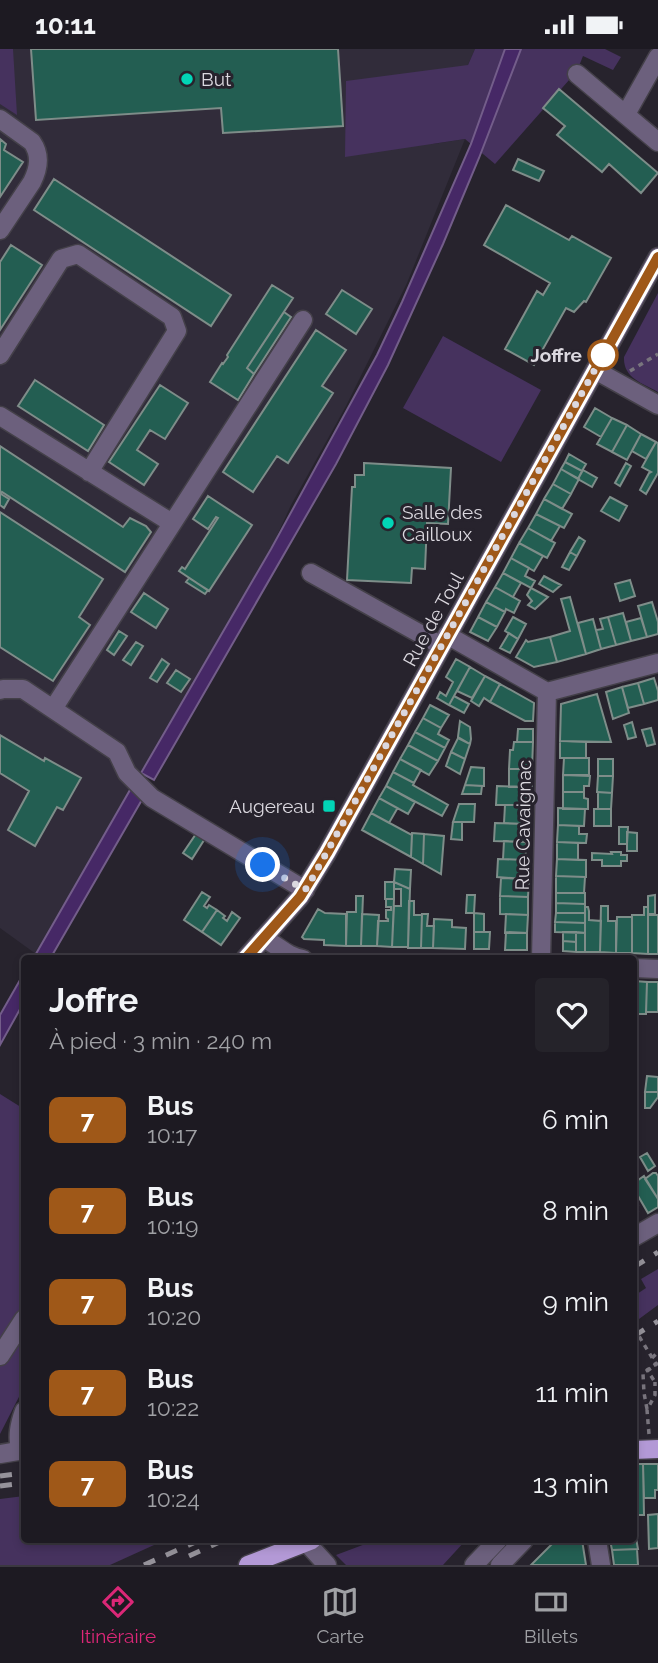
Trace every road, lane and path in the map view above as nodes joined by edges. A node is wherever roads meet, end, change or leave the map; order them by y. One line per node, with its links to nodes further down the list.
1 (658, 57): 3 (street)
2 (577, 74): 3 (street)
3 (626, 114): 5 (street)
4 (0, 120): 6 (street)
5 (658, 142)
6 (0, 230)
7 (658, 257): 11 (street, Rue de Toul)
8 (303, 320): 16 (street)
9 (658, 354): 12 (path)
10 (0, 355): 15 (street)
11 (595, 370): 12 (street); 18 (street, Rue de Toul)
12 (614, 381): 13 (street)
13 (658, 405)
14 (0, 416): 15 (street)
15 (89, 472): 16 (street)
16 (172, 523): 22 (street)
17 (311, 573): 18 (street)
18 (445, 640): 21 (street); 23 (street, Rue de Toul)
19 (658, 663): 21 (street)
20 (1, 687): 22 (street)
21 (547, 692): 28 (street, Rue Cavaignac)
22 (53, 709): 23 (street)
23 (305, 890): 24 (street, Rue de Toul)
24 (263, 938): 25 (street, Rue de Toul); 26 (street); 27 (street)
25 (248, 955)
26 (265, 955)
27 (288, 955)
28 (541, 955)
29 (637, 968): 30 (street)
30 (658, 969)
31 (658, 1223): 32 (street)
32 (637, 1235)
33 (21, 1324): 36 (street)
34 (637, 1333): 37 (path, bridge)
35 (658, 1352): 37 (path, bridge)
36 (0, 1356)
37 (652, 1358): 38 (path, bridge)
38 (657, 1364): 39 (path); 39 (path, bridge)
39 (647, 1410): 41 (path)
40 (21, 1419): 42 (street)
41 (658, 1436)
42 (21, 1447)
43 (658, 1449): 45 (main road)
44 (21, 1450): 46 (street)
45 (637, 1450)
46 (0, 1454)
47 (304, 1543): 51 (main road)
48 (310, 1543): 52 (street)
49 (511, 1543): 53 (street); 54 (street)
50 (597, 1543): 55 (street)
51 (248, 1565)
52 (327, 1565)
53 (474, 1565)
54 (500, 1565)
55 (601, 1565)

